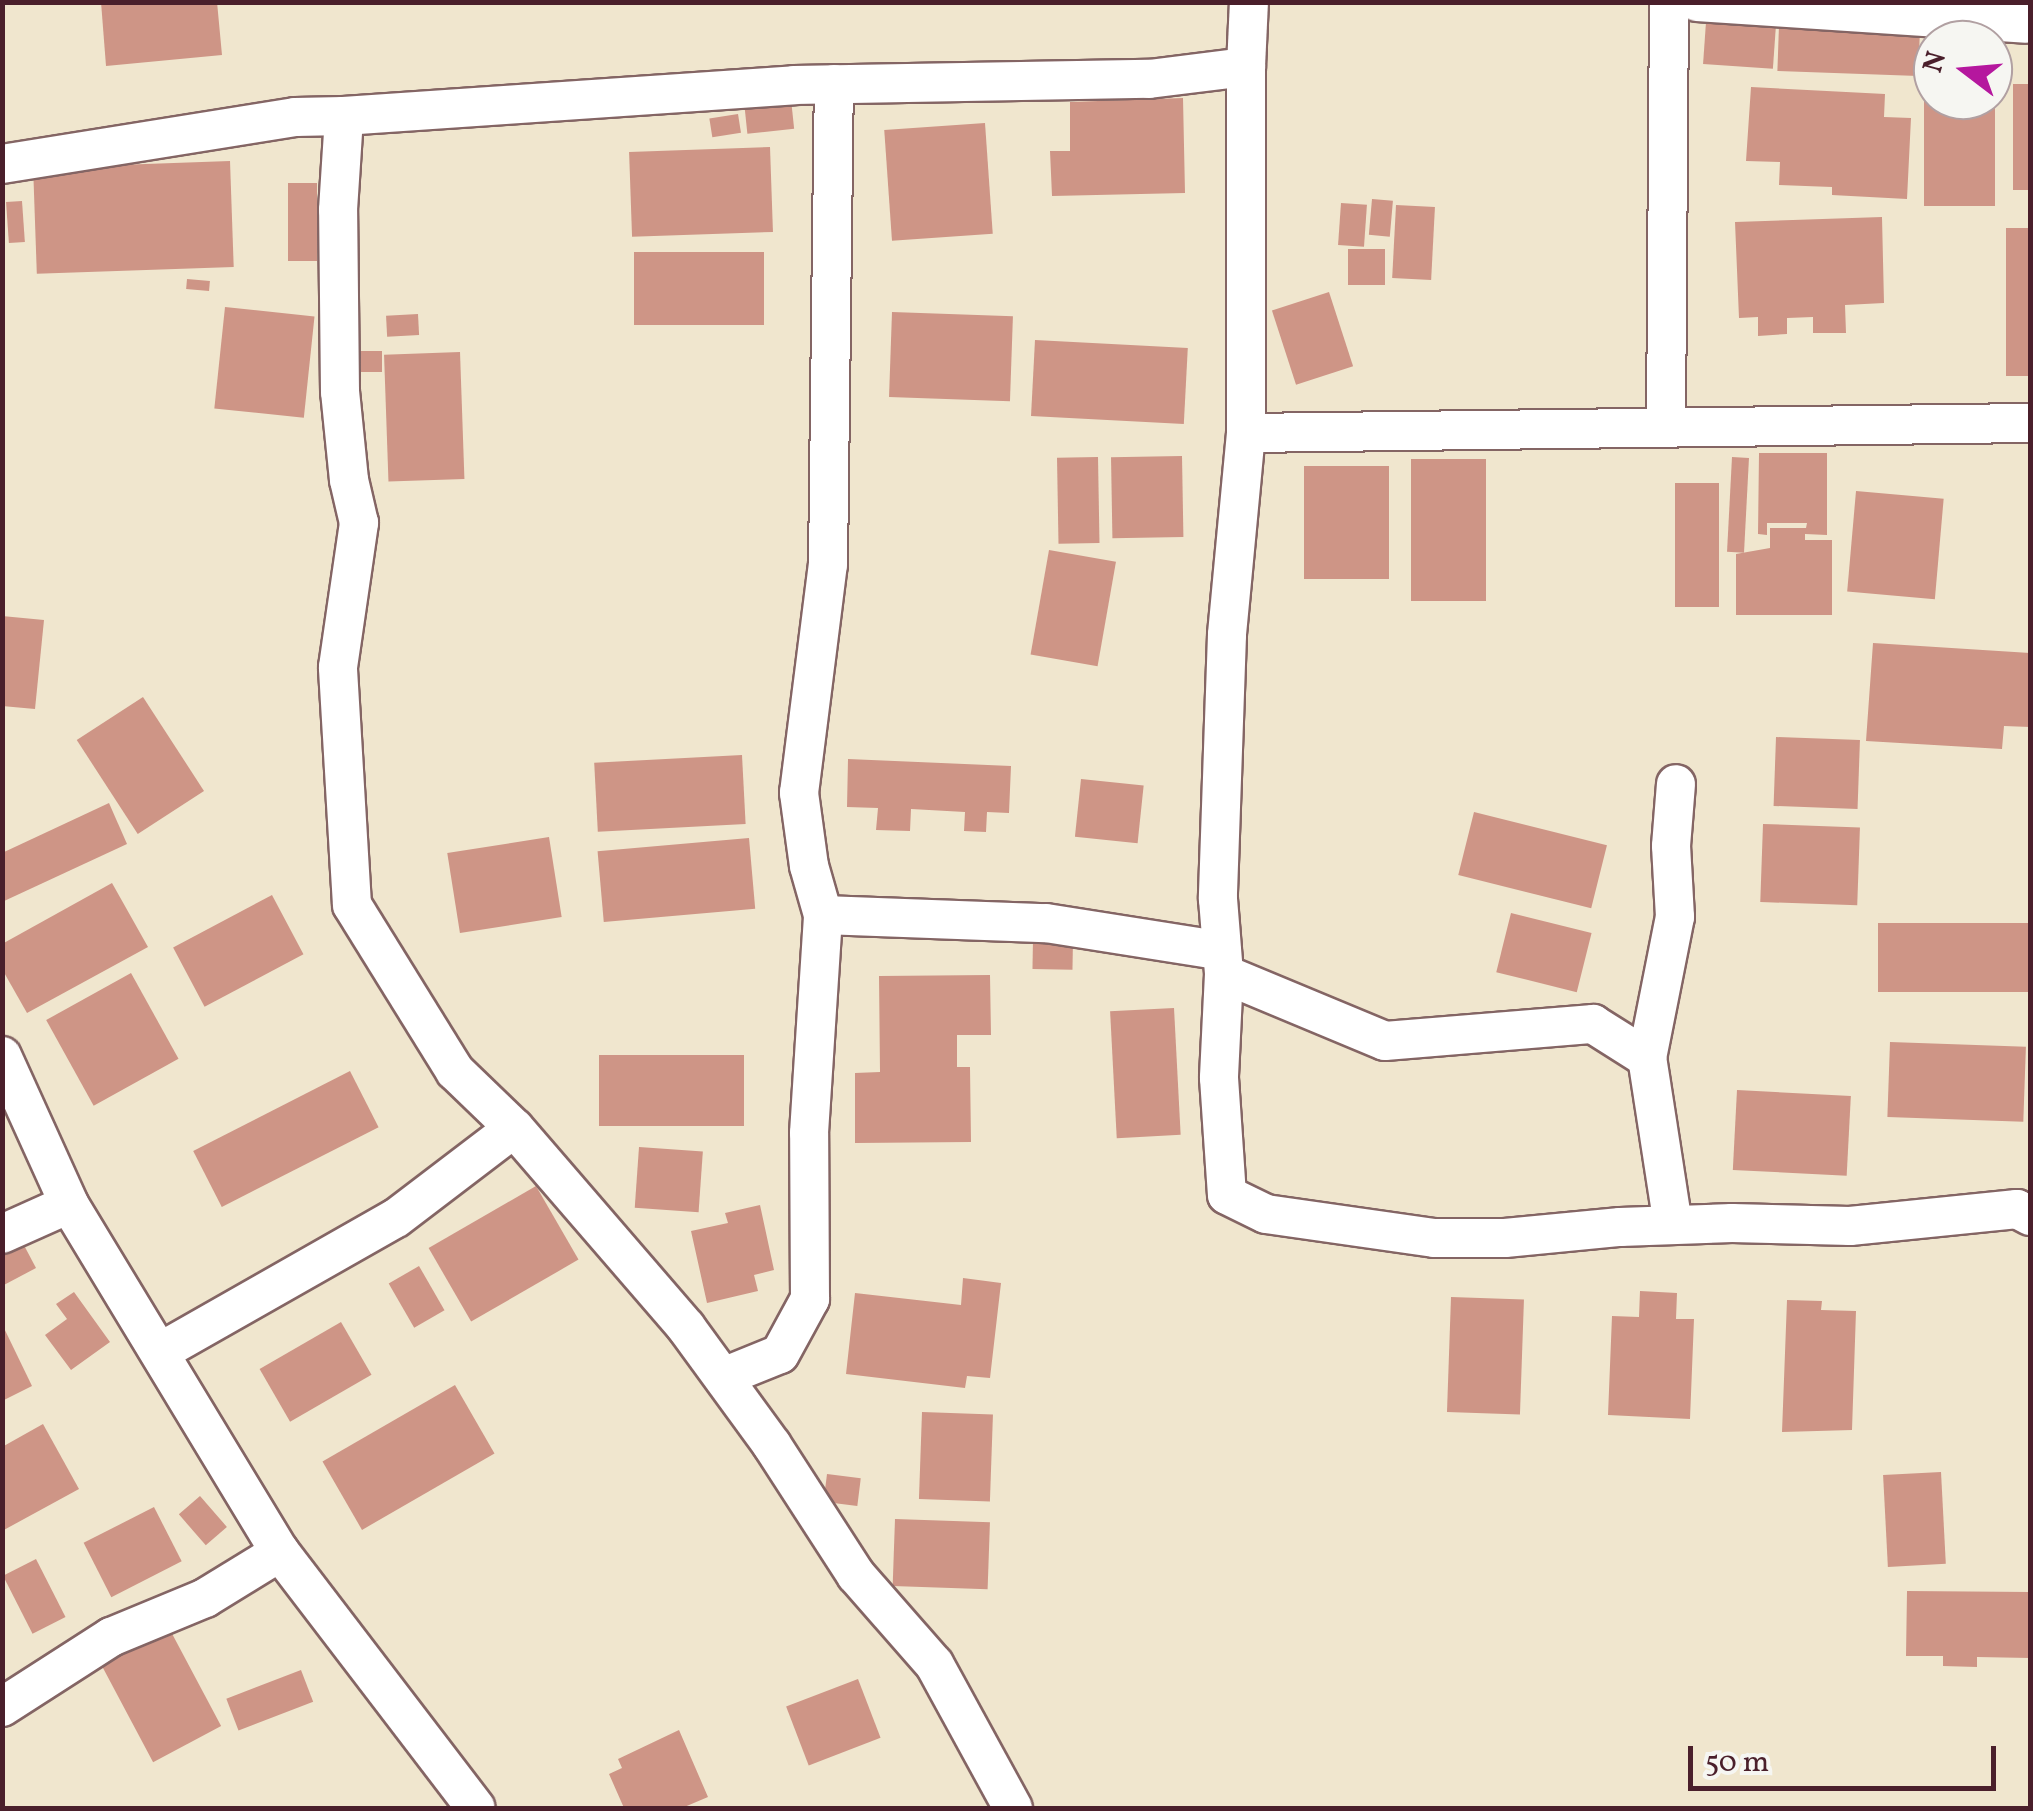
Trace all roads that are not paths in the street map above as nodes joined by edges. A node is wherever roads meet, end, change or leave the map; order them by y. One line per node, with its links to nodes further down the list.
1 (1249, 2): 5 (street)
2 (1669, 2): 10 (street)
3 (1697, 2): 4 (street)
4 (2026, 24)
5 (1246, 66): 6 (street); 11 (street)
6 (834, 84): 7 (street); 13 (street)
7 (344, 116): 8 (street); 17 (street)
8 (2, 164)
9 (2030, 423): 10 (street)
10 (1666, 428): 11 (street)
11 (1246, 433): 14 (street)
12 (1676, 784): 16 (street)
13 (823, 915): 14 (street); 23 (street)
14 (1223, 963): 16 (street); 20 (street)
15 (2, 1056): 18 (street)
16 (1647, 1058): 20 (street)
17 (514, 1128): 22 (street); 23 (street)
18 (69, 1204): 21 (street); 22 (street)
19 (2030, 1216): 20 (street)
20 (1674, 1225)
21 (2, 1234)
22 (160, 1352): 24 (street)
23 (723, 1377): 27 (street)
24 (280, 1552): 25 (street); 26 (street)
25 (2, 1707)
26 (476, 1808)
27 (1014, 1808)

